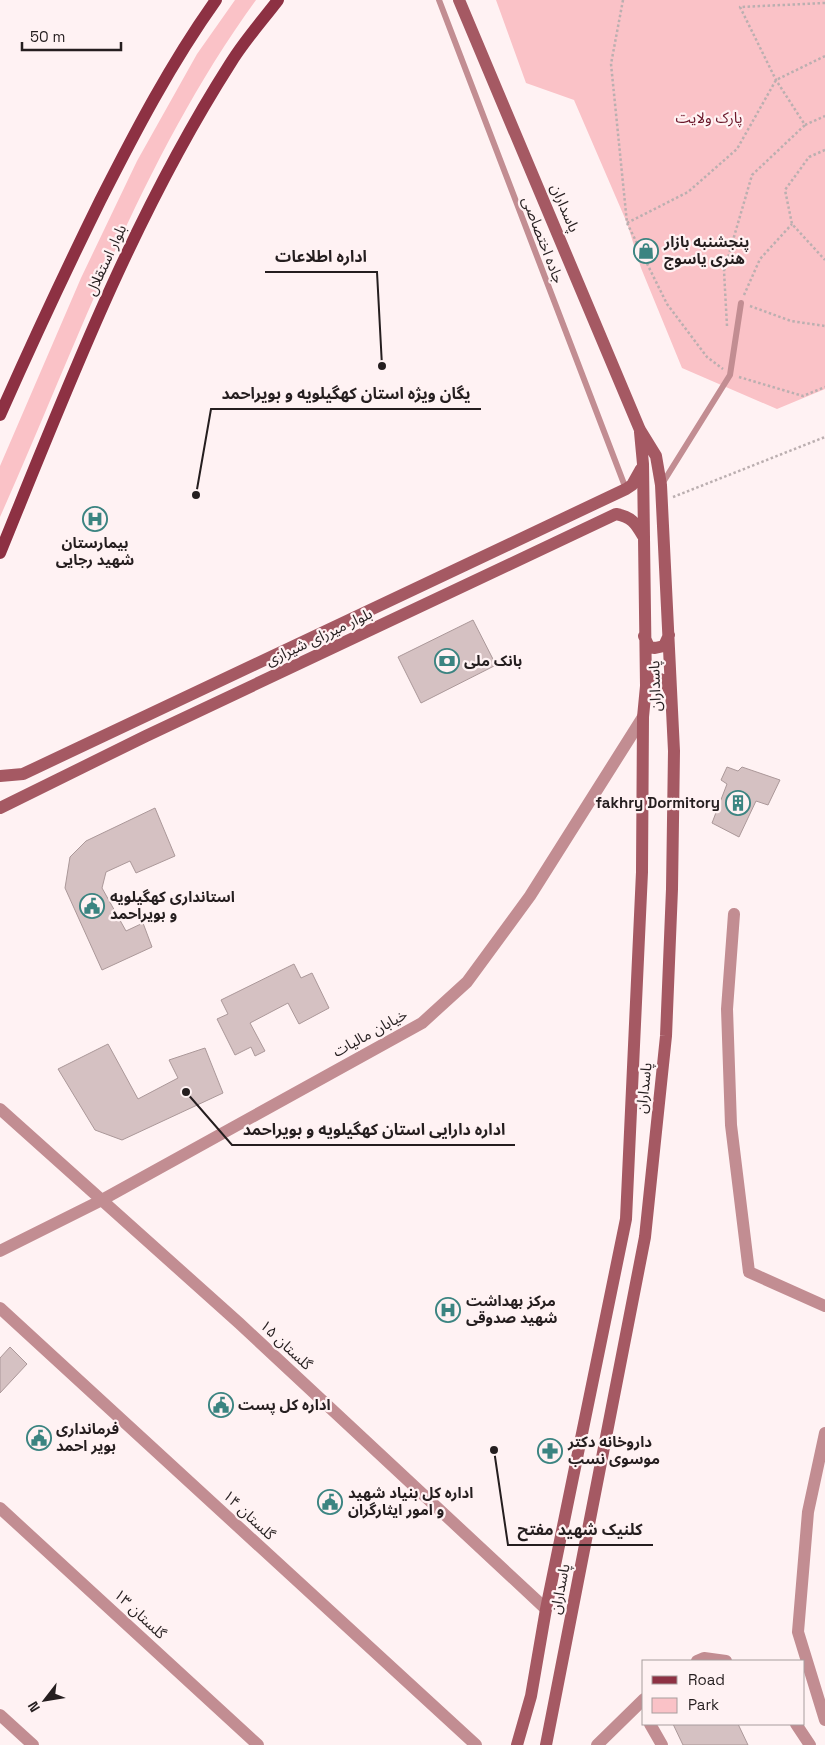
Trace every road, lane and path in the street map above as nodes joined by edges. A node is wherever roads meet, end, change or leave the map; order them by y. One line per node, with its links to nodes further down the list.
1 (216, 0): 20 (main road, بلوار استقلال)
2 (278, 0): 28 (main road, بلوار استقلال)
3 (439, 0): 25 (lane, جاده اختصاصی)
4 (459, 0): 21 (main road, پاسداران)
5 (623, 0): 12 (path)
6 (825, 3): 8 (path)
7 (825, 56): 8 (path)
8 (776, 80): 10 (path); 12 (path)
9 (825, 116): 10 (path)
10 (805, 125): 17 (path)
11 (825, 150): 13 (path)
12 (627, 223): 18 (path)
13 (792, 224): 14 (path); 15 (path)
14 (825, 260)
15 (741, 303): 16 (path); 18 (lane)
16 (825, 326)
17 (727, 328)
18 (730, 375): 19 (path); 24 (lane)
19 (825, 387)
20 (0, 415)
21 (640, 430): 23 (main road, پاسداران); 24 (main road, پاسداران)
22 (825, 437): 26 (path)
23 (643, 464): 25 (main road, بلوار میرزای شیرازی); 27 (main road, پاسداران)
24 (661, 485): 26 (main road, پاسداران)
25 (626, 489): 34 (main road, بلوار میرزای شیرازی)
26 (662, 502): 29 (main road, پاسداران)
27 (644, 539): 30 (main road, پاسداران); 35 (main road, بلوار میرزای شیرازی)
28 (0, 553)
29 (669, 635): 30 (main road); 32 (main road, پاسداران)
30 (644, 636): 31 (main road, پاسداران)
31 (646, 686): 32 (main road); 33 (main road, پاسداران)
32 (671, 693): 56 (main road, پاسداران)
33 (643, 717): 38 (street, خیابان مالیات); 44 (main road, پاسداران)
34 (0, 776)
35 (0, 807)
36 (734, 914): 40 (street)
37 (0, 1109): 38 (street, گلستان ۱۵)
38 (100, 1201): 39 (street, خیابان مالیات); 44 (street, گلستان ۱۵)
39 (0, 1251)
40 (825, 1306)
41 (0, 1308): 54 (street, گلستان ۱۴)
42 (825, 1433): 49 (street)
43 (0, 1508): 53 (street, گلستان ۱۳)
44 (546, 1609): 55 (main road, پاسداران)
45 (699, 1660): 46 (street)
46 (719, 1660)
47 (642, 1705): 57 (street)
48 (0, 1715): 52 (street)
49 (825, 1720)
50 (651, 1725): 58 (street)
51 (797, 1725): 59 (street)
52 (33, 1745)
53 (258, 1745)
54 (476, 1745)
55 (517, 1745)
56 (546, 1745)
57 (597, 1745)
58 (662, 1745)
59 (810, 1745)

